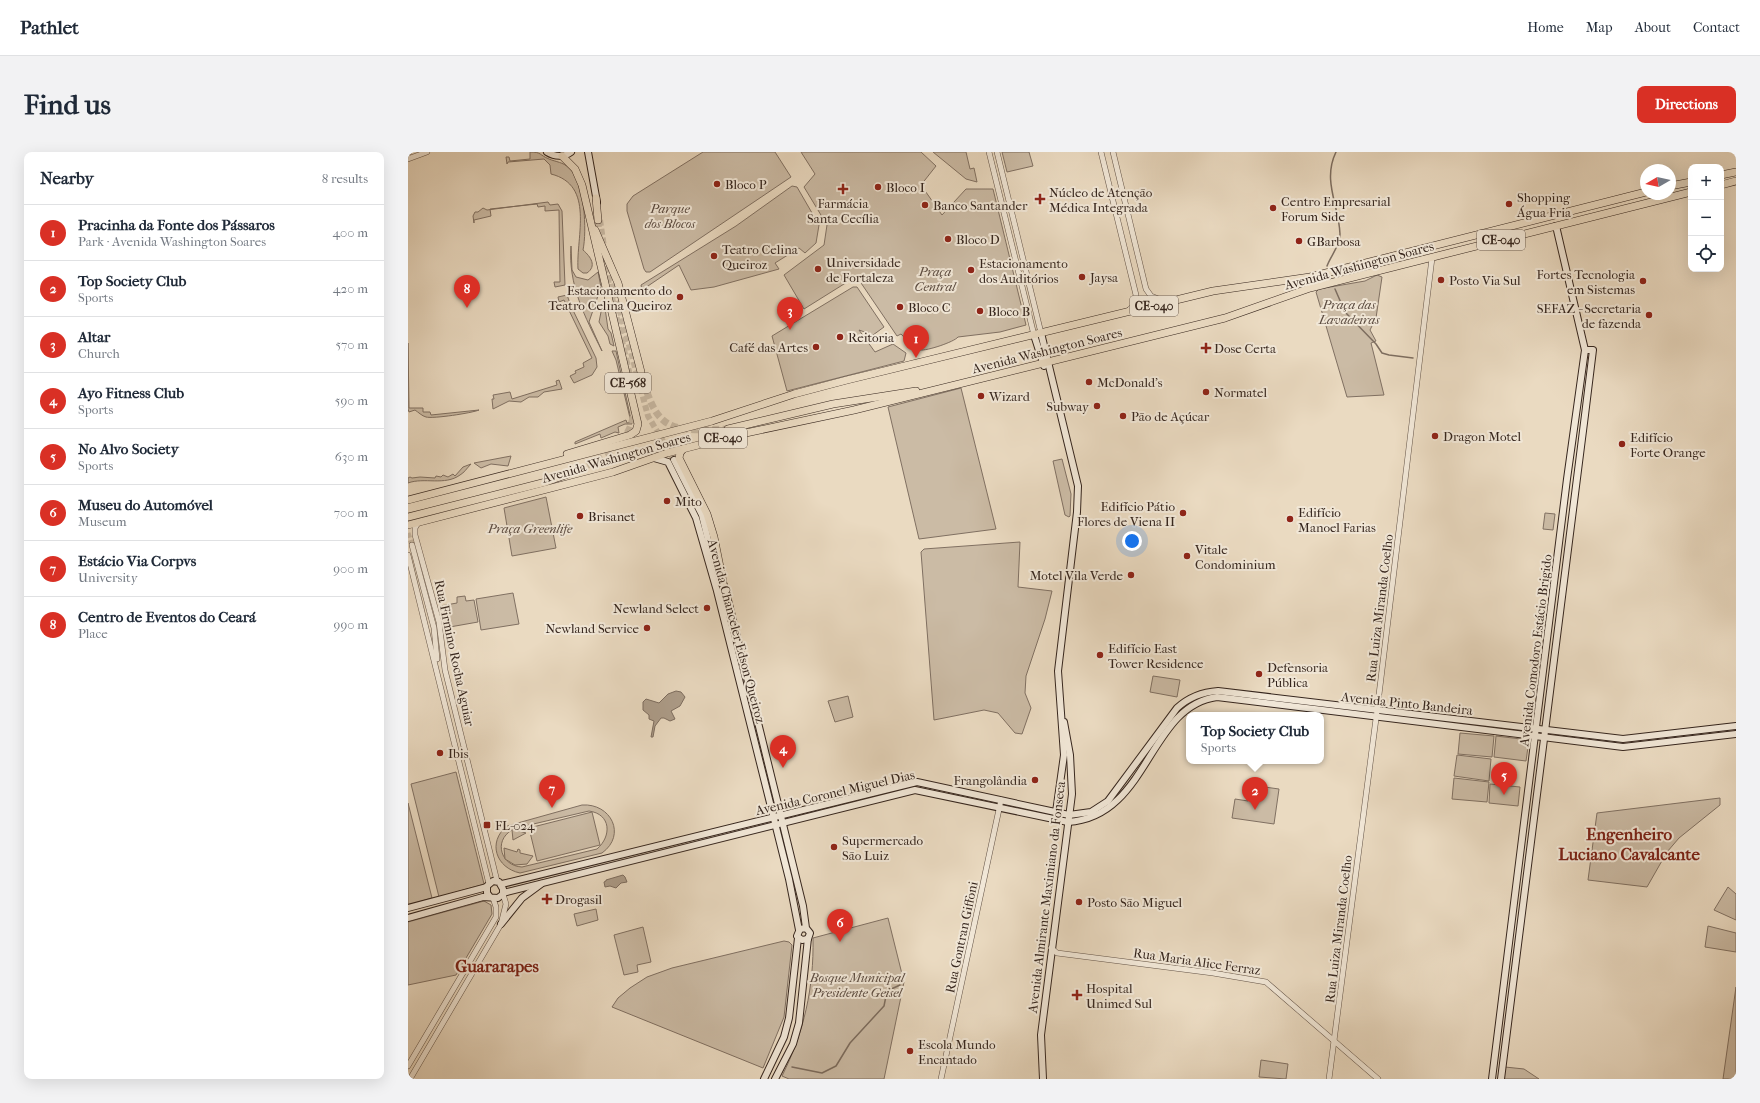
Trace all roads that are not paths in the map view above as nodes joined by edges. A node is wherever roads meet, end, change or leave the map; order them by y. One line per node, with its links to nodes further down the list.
1 (427, 152): 10 (street)
2 (547, 152): 9 (main road)
3 (571, 152): 9 (main road)
4 (588, 152): 19 (main road)
5 (989, 152): 28 (street)
6 (997, 152): 28 (street)
7 (1101, 152): 24 (street)
8 (1113, 152): 23 (street)
9 (562, 156): 20 (highway, CE-568)
10 (408, 160)
11 (1736, 172): 12 (highway)
12 (1724, 174)
13 (1736, 181): 15 (highway)
14 (1688, 183): 16 (highway)
15 (1724, 184)
16 (1676, 185)
17 (1688, 193): 22 (highway, Avenida Washington Soares / CE-040)
18 (1640, 194): 26 (highway, Avenida Washington Soares / CE-040)
19 (596, 198): 21 (highway)
20 (586, 202): 31 (highway); 38 (highway, CE-568)
21 (599, 220)
22 (1556, 226): 25 (highway, Avenida Washington Soares / CE-040); 29 (main road, Avenida Comodoro Estácio Brigido)
23 (1134, 242): 24 (street); 26 (street)
24 (1124, 245): 27 (street)
25 (1432, 258): 30 (highway, Avenida Washington Soares / CE-040); 50 (street, Rua Luiza Miranda Coelho)
26 (1169, 302): 27 (highway, Avenida Washington Soares / CE-040)
27 (1126, 313): 28 (highway, Avenida Washington Soares / CE-040)
28 (1038, 334): 30 (main road, Avenida Almirante Maximiano da Fonseca); 38 (highway, Avenida Washington Soares / CE-040)
29 (1585, 350): 53 (main road, Avenida Comodoro Estácio Brigido); 54 (main road, Avenida Comodoro Estácio Brigido)
30 (1045, 363): 32 (highway, Avenida Washington Soares / CE-040); 48 (main road, Avenida Almirante Maximiano da Fonseca)
31 (641, 372)
32 (940, 388): 33 (highway); 34 (highway, Avenida Washington Soares / CE-040)
33 (728, 429)
34 (683, 449): 35 (highway, Avenida Washington Soares / CE-040); 45 (highway)
35 (654, 458): 41 (highway, Avenida Washington Soares / CE-040); 49 (main road, Avenida Chanceler Edson Queiroz)
36 (674, 460): 45 (main road, Avenida Chanceler Edson Queiroz)
37 (568, 474): 40 (highway)
38 (507, 476): 39 (highway, Avenida Washington Soares / CE-040)
39 (409, 499)
40 (408, 516)
41 (418, 523): 42 (highway, Avenida Washington Soares / CE-040); 78 (street, Rua Firmino Rocha Aguiar)
42 (408, 525)
43 (412, 545): 46 (street)
44 (408, 555): 46 (street, Rua Firmino Rocha Aguiar)
45 (723, 582): 51 (main road, Avenida Chanceler Edson Queiroz)
46 (438, 669): 79 (street, Rua Firmino Rocha Aguiar)
47 (1218, 694): 50 (main road, Avenida Pinto Bandeira); 70 (main road, Avenida Coronel Miguel Dias); 72 (main road, Avenida Coronel Miguel Dias)
48 (1058, 695): 68 (main road, Avenida Almirante Maximiano da Fonseca); 70 (main road, Avenida Almirante Maximiano da Fonseca)
49 (746, 706): 51 (main road); 63 (main road, Avenida Chanceler Edson Queiroz)
50 (1377, 714): 53 (main road, Avenida Pinto Bandeira); 57 (main road, Avenida Pinto Bandeira); 90 (street, Rua Luiza Miranda Coelho)
51 (759, 725): 62 (main road, Avenida Chanceler Edson Queiroz)
52 (1736, 726): 55 (main road, Avenida Pinto Bandeira)
53 (1536, 729): 54 (main road, Avenida Pinto Bandeira); 57 (main road, Avenida Comodoro Estácio Brigido)
54 (1546, 730): 58 (main road, Avenida Comodoro Estácio Brigido); 59 (main road, Avenida Pinto Bandeira)
55 (1701, 730): 59 (main road, Avenida Pinto Bandeira); 60 (main road)
56 (1736, 734): 60 (main road, Avenida Pinto Bandeira)
57 (1535, 736): 58 (main road, Avenida Pinto Bandeira); 99 (main road, Avenida Comodoro Estácio Brigido)
58 (1545, 737): 61 (main road, Avenida Pinto Bandeira); 100 (main road, Avenida Comodoro Estácio Brigido)
59 (1642, 738): 61 (main road)
60 (1702, 738): 61 (main road, Avenida Pinto Bandeira)
61 (1643, 745)
62 (771, 774): 63 (main road); 69 (main road, Avenida Chanceler Edson Queiroz)
63 (763, 776): 71 (main road, Avenida Chanceler Edson Queiroz)
64 (850, 798): 65 (main road, Avenida Coronel Miguel Dias); 66 (main road); 69 (main road, Avenida Coronel Miguel Dias)
65 (1001, 800): 67 (street, Rua Gontran Giffoni); 68 (main road, Avenida Coronel Miguel Dias)
66 (852, 806): 67 (main road, Avenida Coronel Miguel Dias); 73 (main road, Avenida Coronel Miguel Dias)
67 (1000, 808): 72 (main road, Avenida Coronel Miguel Dias); 95 (street, Rua Gontran Giffoni)
68 (1056, 812): 70 (main road, Avenida Coronel Miguel Dias)
69 (781, 815): 71 (main road, Avenida Coronel Miguel Dias); 73 (main road, Avenida Chanceler Edson Queiroz)
70 (1069, 815): 72 (main road, Avenida Almirante Maximiano da Fonseca)
71 (773, 817): 74 (main road, Avenida Chanceler Edson Queiroz); 75 (main road, Avenida Coronel Miguel Dias)
72 (1068, 822): 89 (main road, Avenida Almirante Maximiano da Fonseca)
73 (783, 823): 74 (main road, Avenida Coronel Miguel Dias); 85 (main road, Avenida Chanceler Edson Queiroz)
74 (776, 825): 76 (main road, Avenida Coronel Miguel Dias); 86 (main road, Avenida Chanceler Edson Queiroz)
75 (693, 837): 76 (main road); 78 (main road, Avenida Coronel Miguel Dias)
76 (695, 844): 77 (main road, Avenida Coronel Miguel Dias)
77 (545, 881): 80 (main road, Avenida Coronel Miguel Dias); 84 (main road)
78 (499, 883): 79 (main road); 80 (main road)
79 (488, 886): 81 (main road); 82 (main road)
80 (503, 893): 81 (main road); 84 (street)
81 (492, 898): 83 (main road); 91 (street)
82 (408, 908)
83 (408, 918)
84 (501, 924): 93 (street)
85 (806, 928): 86 (main road); 88 (main road)
86 (799, 930): 87 (main road)
87 (798, 938): 88 (main road); 92 (main road)
88 (808, 938): 94 (main road)
89 (1051, 948): 90 (street, Rua Maria Alice Ferraz); 96 (main road, Avenida Almirante Maximiano da Fonseca)
90 (1335, 1040): 97 (street, Rua Luiza Miranda Coelho); 98 (street, Rua Maria Alice Ferraz)
91 (408, 1066)
92 (765, 1077): 94 (main road)
93 (410, 1079)
94 (774, 1079)
95 (941, 1079)
96 (1043, 1079)
97 (1329, 1079)
98 (1378, 1079)
99 (1492, 1079)
100 (1501, 1079)

